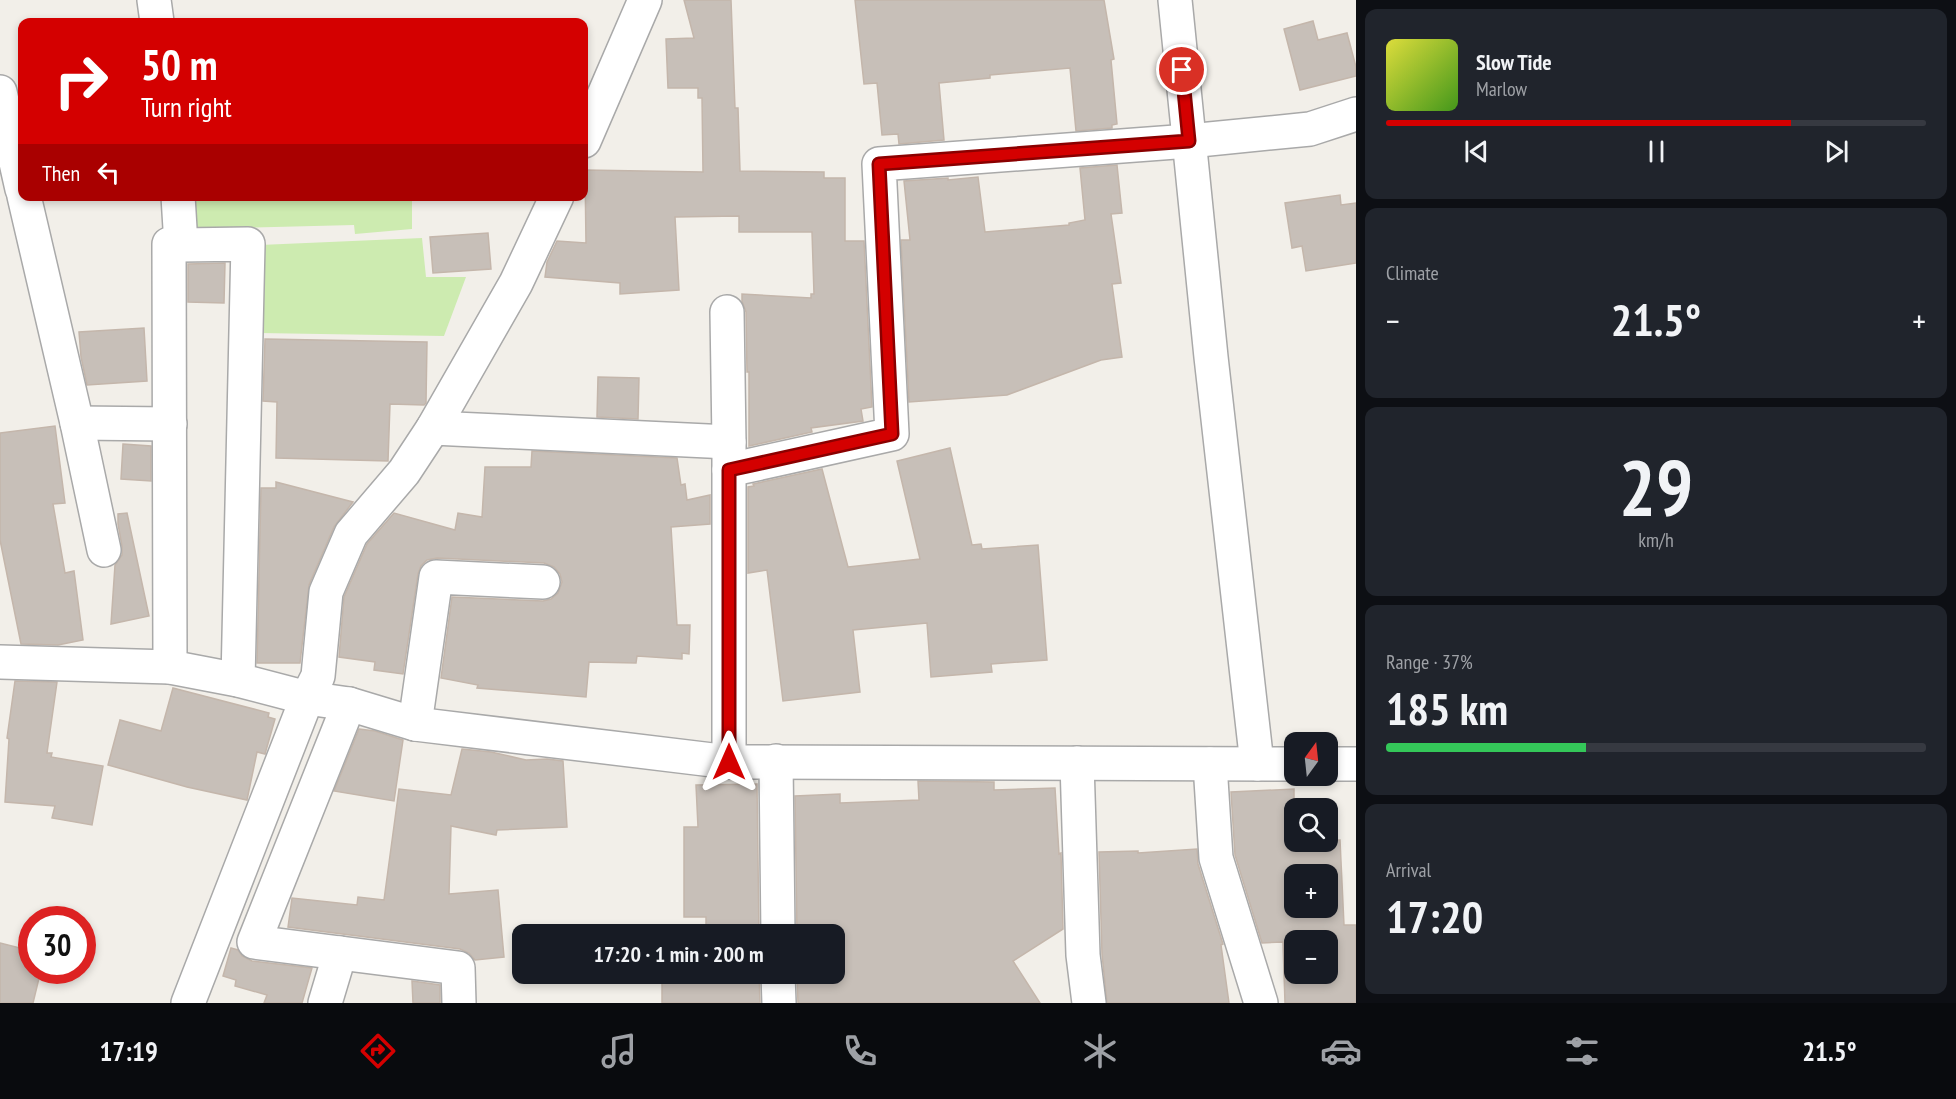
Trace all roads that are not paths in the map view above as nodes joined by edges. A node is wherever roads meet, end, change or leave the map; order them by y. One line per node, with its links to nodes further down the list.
1 (154, 0): 4 (street)
2 (645, 0): 7 (street)
3 (1175, 0): 8 (street)
4 (156, 18)
5 (1, 103): 9 (street)
6 (1356, 114): 8 (street)
7 (588, 132)
8 (1189, 141): 18 (street); 27 (street)
9 (18, 173)
10 (25, 201): 15 (street)
11 (178, 201): 13 (street)
12 (555, 201): 17 (street)
13 (181, 245): 16 (street); 23 (street)
14 (727, 312): 18 (street)
15 (77, 423): 16 (street); 19 (street)
16 (170, 424): 22 (street)
17 (433, 428): 18 (street); 24 (street)
18 (729, 456): 29 (street)
19 (104, 550)
20 (543, 582): 26 (street)
21 (0, 662): 22 (street)
22 (170, 667): 23 (street)
23 (238, 680): 24 (street)
24 (307, 698): 25 (street); 38 (street)
25 (349, 704): 26 (street); 36 (street)
26 (415, 724): 29 (street)
27 (1256, 758): 30 (street); 32 (street)
28 (776, 761): 29 (street); 31 (street); 35 (street)
29 (729, 762)
30 (1284, 762)
31 (1077, 763): 32 (street); 42 (street)
32 (1210, 764): 43 (street)
33 (1338, 764): 34 (street)
34 (1356, 764)
35 (778, 924)
36 (340, 952): 39 (street); 40 (street)
37 (778, 984): 41 (street)
38 (188, 1003)
39 (325, 1003)
40 (459, 1003)
41 (779, 1003)
42 (1089, 1003)
43 (1261, 1003)

